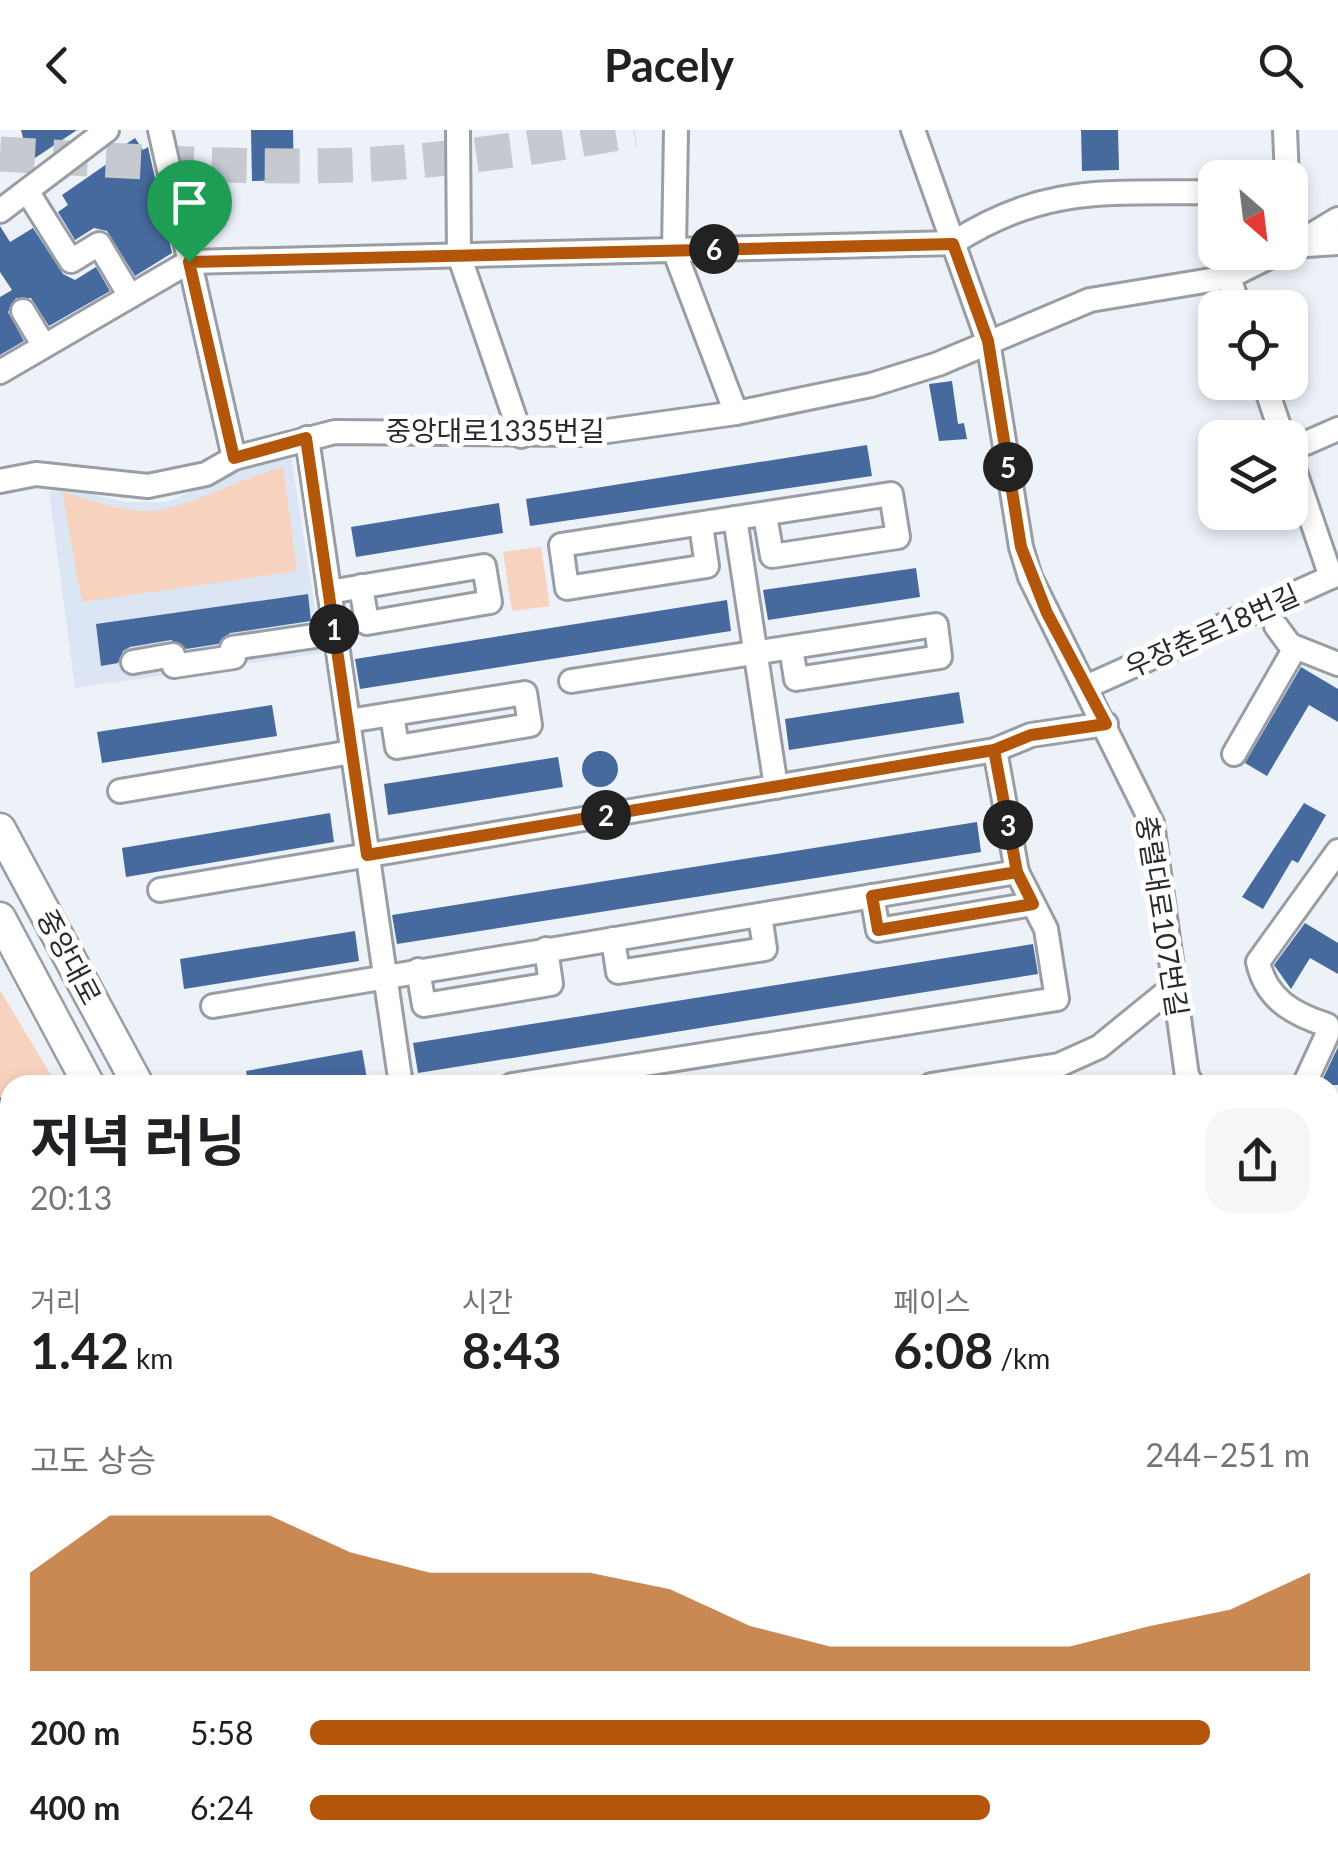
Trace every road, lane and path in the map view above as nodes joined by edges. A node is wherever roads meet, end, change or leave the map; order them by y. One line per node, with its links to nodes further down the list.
1 (107, 130): 8 (street)
2 (160, 130): 18 (street)
3 (458, 130): 17 (street)
4 (676, 130): 16 (street)
5 (912, 130): 14 (street, 충렬대로107번길)
6 (1286, 130): 7 (street)
7 (1287, 160)
8 (26, 191): 10 (street); 22 (street)
9 (1198, 192): 14 (street)
10 (0, 211)
11 (1338, 220): 12 (street, 중앙대로1335번길)
12 (1308, 237)
13 (1338, 242): 15 (street)
14 (953, 244): 16 (street); 24 (street, 충렬대로107번길)
15 (1308, 246)
16 (674, 250): 17 (street); 27 (street)
17 (459, 256): 18 (street); 29 (street)
18 (189, 262): 22 (street); 32 (street)
19 (1244, 270): 20 (street, 중앙대로1335번길)
20 (1228, 278): 21 (street); 24 (street, 중앙대로1335번길)
21 (1232, 290)
22 (130, 296): 25 (street)
23 (23, 311): 25 (street)
24 (988, 341): 27 (street, 중앙대로1335번길); 49 (street, 충렬대로107번길)
25 (44, 346): 26 (street)
26 (0, 372)
27 (736, 413): 29 (street, 중앙대로1335번길)
28 (1338, 429): 31 (street)
29 (521, 436): 30 (street, 중앙대로1335번길)
30 (306, 438): 32 (street, 중앙대로1335번길); 40 (street)
31 (1308, 440)
32 (234, 458): 33 (street, 중앙대로1335번길)
33 (0, 481)
34 (1308, 494): 38 (street)
35 (766, 515): 35 (street); 36 (street)
36 (735, 518): 37 (street); 45 (street)
37 (701, 525): 37 (street)
38 (1334, 576): 49 (street, 우장춘로18번길)
39 (361, 586): 39 (street); 40 (street)
40 (329, 592): 42 (street)
41 (1276, 626): 44 (street)
42 (335, 633): 46 (street); 51 (street)
43 (791, 648): 43 (street); 45 (street)
44 (1295, 648): 47 (street); 55 (street)
45 (757, 653): 48 (street); 56 (street)
46 (133, 662)
47 (1338, 664)
48 (571, 681)
49 (1086, 687): 52 (street, 충렬대로107번길)
50 (392, 714): 50 (street); 51 (street)
51 (348, 721): 54 (street)
52 (1106, 724): 53 (street); 71 (street, 충렬대로107번길)
53 (994, 750): 56 (street); 61 (street)
54 (352, 752): 57 (street); 60 (street)
55 (1234, 754)
56 (776, 787): 60 (street)
57 (120, 791)
58 (0, 829): 75 (main road, 중앙대로)
59 (1338, 851): 73 (street)
60 (367, 855): 62 (street); 70 (street)
61 (1017, 872): 63 (street); 64 (street)
62 (160, 890)
63 (872, 896): 64 (street); 65 (street)
64 (1033, 904): 77 (street)
65 (760, 915): 67 (street); 67 (street)
66 (0, 918): 74 (main road, 중앙대로)
67 (613, 938): 68 (street)
68 (546, 949): 69 (street); 69 (street)
69 (418, 970): 70 (street)
70 (385, 976): 72 (street); 76 (street)
71 (1174, 986): 78 (street); 79 (street, 충렬대로107번길)
72 (213, 1006)
73 (1333, 1033): 80 (street)
74 (84, 1075)
75 (133, 1075)
76 (399, 1075)
77 (576, 1075)
78 (1017, 1075)
79 (1187, 1075)
80 (1310, 1075)

